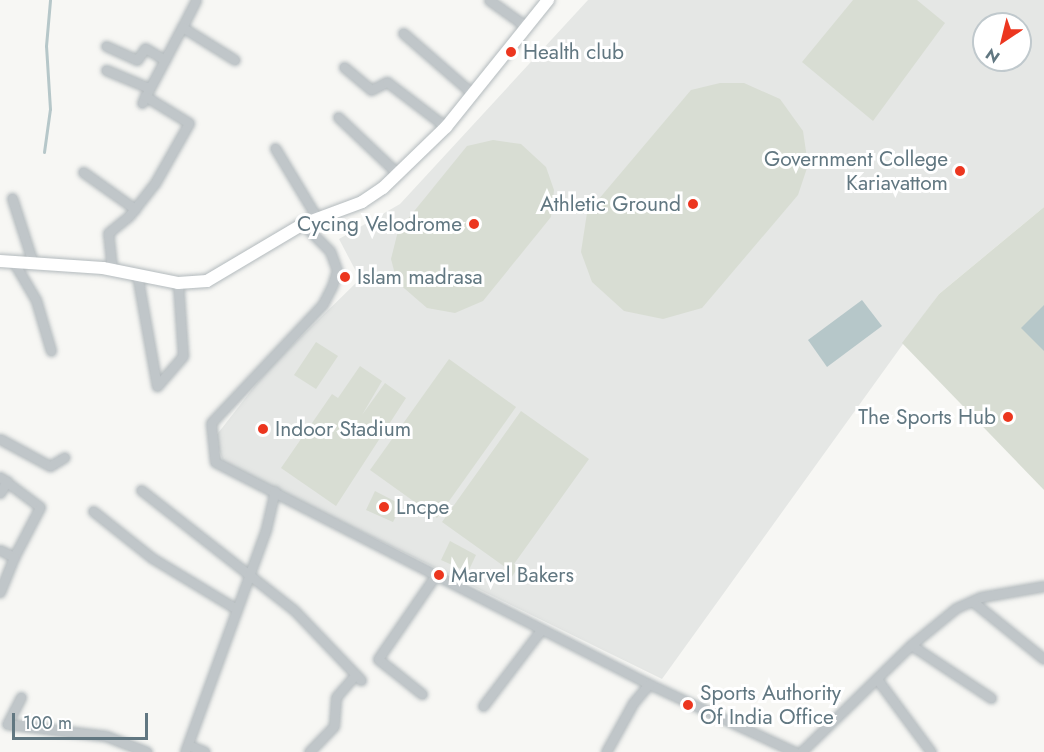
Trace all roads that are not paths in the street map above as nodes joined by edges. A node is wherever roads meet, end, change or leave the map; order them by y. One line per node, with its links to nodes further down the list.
1 (196, 0): 5 (street)
2 (489, 0): 4 (street)
3 (548, 0): 4 (main road)
4 (524, 25): 12 (main road)
5 (182, 27): 8 (street); 9 (street)
6 (403, 33): 12 (street)
7 (106, 46): 8 (street)
8 (165, 60): 13 (street)
9 (235, 60)
10 (344, 67): 15 (street)
11 (106, 70): 13 (street)
12 (473, 94): 15 (main road)
13 (146, 96): 20 (street)
14 (338, 117): 18 (street)
15 (446, 127): 18 (main road)
16 (275, 148): 21 (street)
17 (83, 172): 20 (street)
18 (398, 174): 21 (main road)
19 (12, 198): 24 (street)
20 (135, 209): 25 (street)
21 (317, 218): 22 (main road)
22 (303, 224): 27 (main road); 33 (street)
23 (6, 261): 24 (main road); 28 (street)
24 (33, 263): 25 (main road)
25 (112, 269): 26 (main road)
26 (137, 274): 27 (main road); 27 (street)
27 (178, 284)
28 (51, 351)
29 (0, 439): 30 (street)
30 (64, 457)
31 (4, 479): 34 (street); 37 (street)
32 (141, 490): 39 (street)
33 (275, 491): 38 (street); 39 (street)
34 (0, 493)
35 (93, 511): 43 (street)
36 (0, 550): 37 (street)
37 (14, 557): 41 (street)
38 (435, 576): 44 (street); 49 (street)
39 (248, 577): 43 (street); 57 (street)
40 (1044, 586): 42 (street)
41 (0, 592)
42 (972, 601): 45 (street); 46 (street)
43 (235, 608): 53 (street)
44 (541, 630): 48 (street); 52 (street)
45 (911, 645): 47 (street); 51 (street)
46 (1044, 659)
47 (877, 679): 59 (street); 60 (street)
48 (649, 684): 54 (street); 58 (street)
49 (422, 694)
50 (21, 697): 55 (street)
51 (991, 698)
52 (483, 706)
53 (187, 749): 56 (street)
54 (789, 751)
55 (147, 752)
56 (205, 752)
57 (309, 752)
58 (606, 752)
59 (801, 752)
60 (931, 752)

